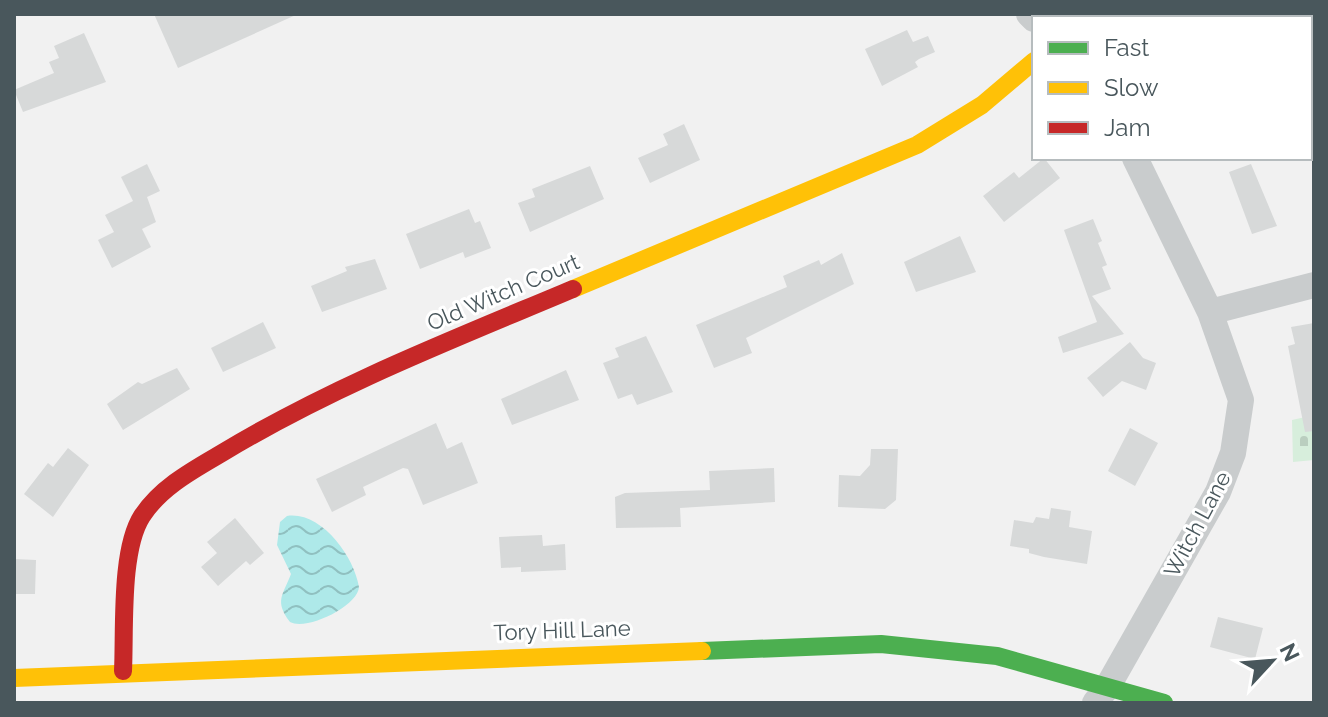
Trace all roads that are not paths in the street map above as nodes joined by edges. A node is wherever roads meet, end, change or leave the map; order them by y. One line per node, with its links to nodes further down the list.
1 (1032, 63): 5 (street, Old Witch Court)
2 (1136, 160): 4 (street, Witch Lane)
3 (1314, 285): 4 (street)
4 (1210, 312): 7 (street, Witch Lane)
5 (123, 671): 6 (street, Tory Hill Lane); 7 (street, Tory Hill Lane)
6 (14, 678)
7 (1101, 694): 8 (street, Tory Hill Lane)
8 (1164, 703)

